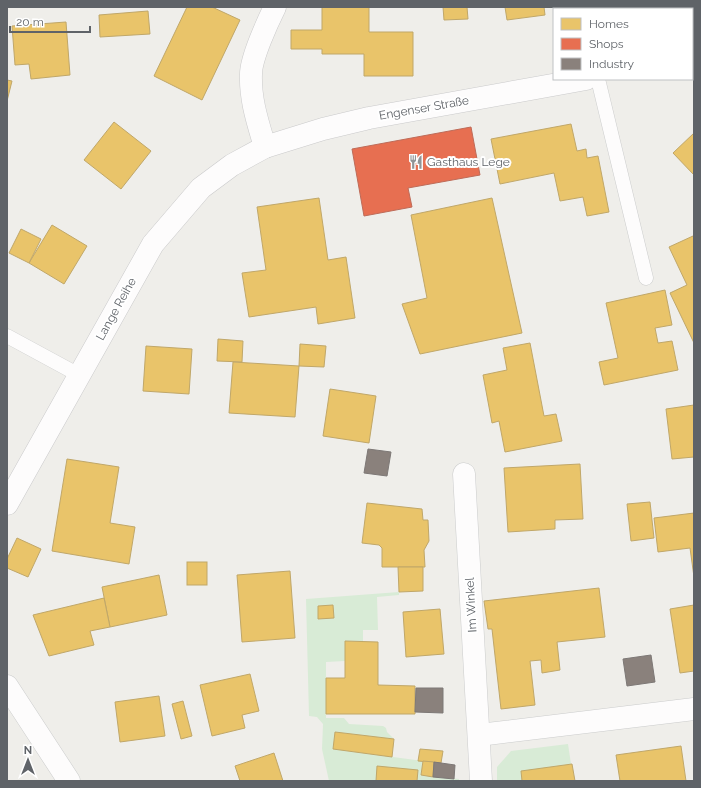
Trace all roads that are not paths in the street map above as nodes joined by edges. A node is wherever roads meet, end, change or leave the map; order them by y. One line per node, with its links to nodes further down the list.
1 (276, 7): 4 (street)
2 (580, 80): 4 (street, Engenser Straße)
3 (598, 80): 5 (lane)
4 (265, 147): 7 (street, Lange Reihe)
5 (646, 278)
6 (7, 336): 7 (lane)
7 (79, 375): 9 (street, Lange Reihe)
8 (464, 474): 12 (street, Im Winkel)
9 (7, 504)
10 (7, 686): 13 (street)
11 (694, 708): 12 (street)
12 (479, 735): 14 (street, Im Winkel)
13 (69, 781)
14 (481, 781)

